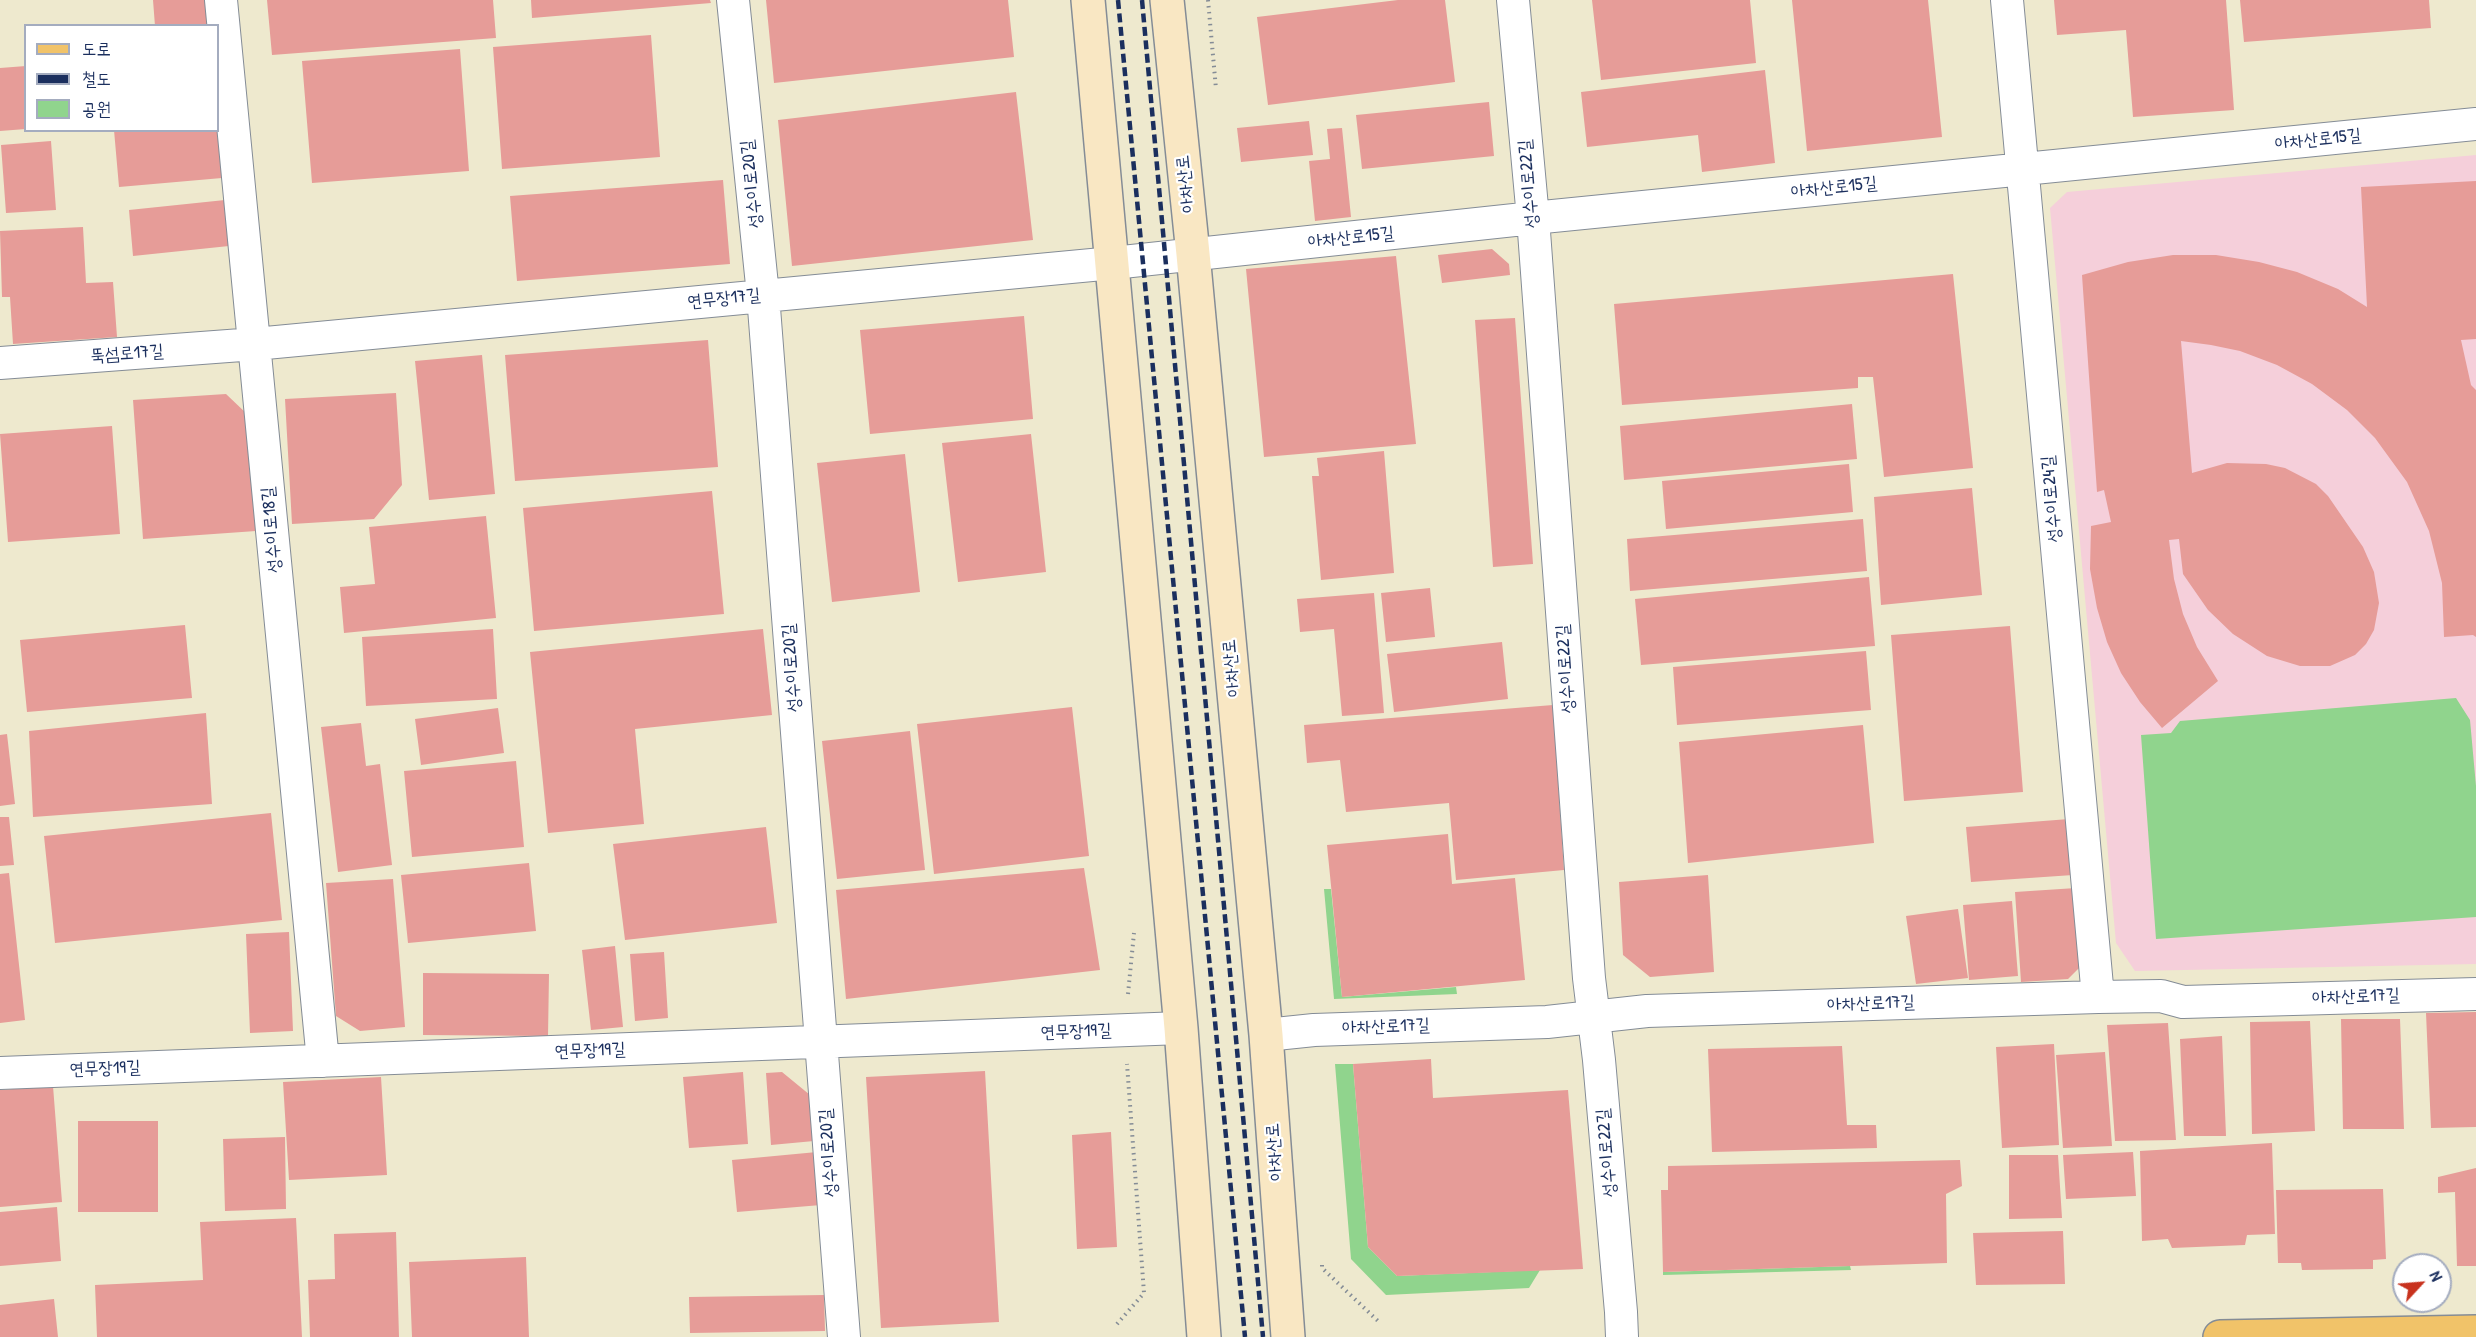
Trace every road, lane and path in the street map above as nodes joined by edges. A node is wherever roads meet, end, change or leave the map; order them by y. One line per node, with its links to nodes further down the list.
1 (221, 0): 13 (street, 성수이로18길)
2 (733, 0): 12 (street, 성수이로20길)
3 (1088, 0): 11 (main road)
4 (1167, 0): 10 (main road, 아차산로)
5 (1513, 0): 9 (street, 성수이로22길)
6 (2007, 0): 8 (street, 성수이로24길)
7 (2476, 124): 8 (street, 아차산로15길)
8 (2022, 169): 9 (street, 아차산로15길); 16 (street, 성수이로24길)
9 (1533, 218): 10 (street, 아차산로15길); 17 (street, 성수이로22길)
10 (1193, 254): 11 (street, 연무장17길); 20 (main road, 아차산로)
11 (1113, 263): 12 (street, 연무장17길); 18 (main road)
12 (763, 295): 13 (street, 연무장17길); 21 (street, 성수이로20길)
13 (255, 345): 14 (street, 뚝섬로17길); 22 (street, 성수이로18길)
14 (0, 363)
15 (2476, 994): 16 (street, 아차산로17길)
16 (2098, 997): 17 (street, 아차산로17길)
17 (1592, 1016): 20 (street, 아차산로17길); 31 (street, 성수이로22길)
18 (1181, 1028): 19 (street, 연무장19길); 29 (main road)
19 (1125, 1030): 21 (street, 연무장19길); 26 (path)
20 (1266, 1035): 30 (main road, 아차산로)
21 (821, 1042): 22 (street, 연무장19길); 28 (street, 성수이로20길)
22 (323, 1061): 23 (street, 연무장19길)
23 (0, 1073)
24 (1321, 1256): 25 (path)
25 (1378, 1321)
26 (1118, 1324)
27 (2476, 1332): 32 (main road)
28 (844, 1337)
29 (1204, 1337)
30 (1288, 1337)
31 (1622, 1337)
32 (2220, 1337)

